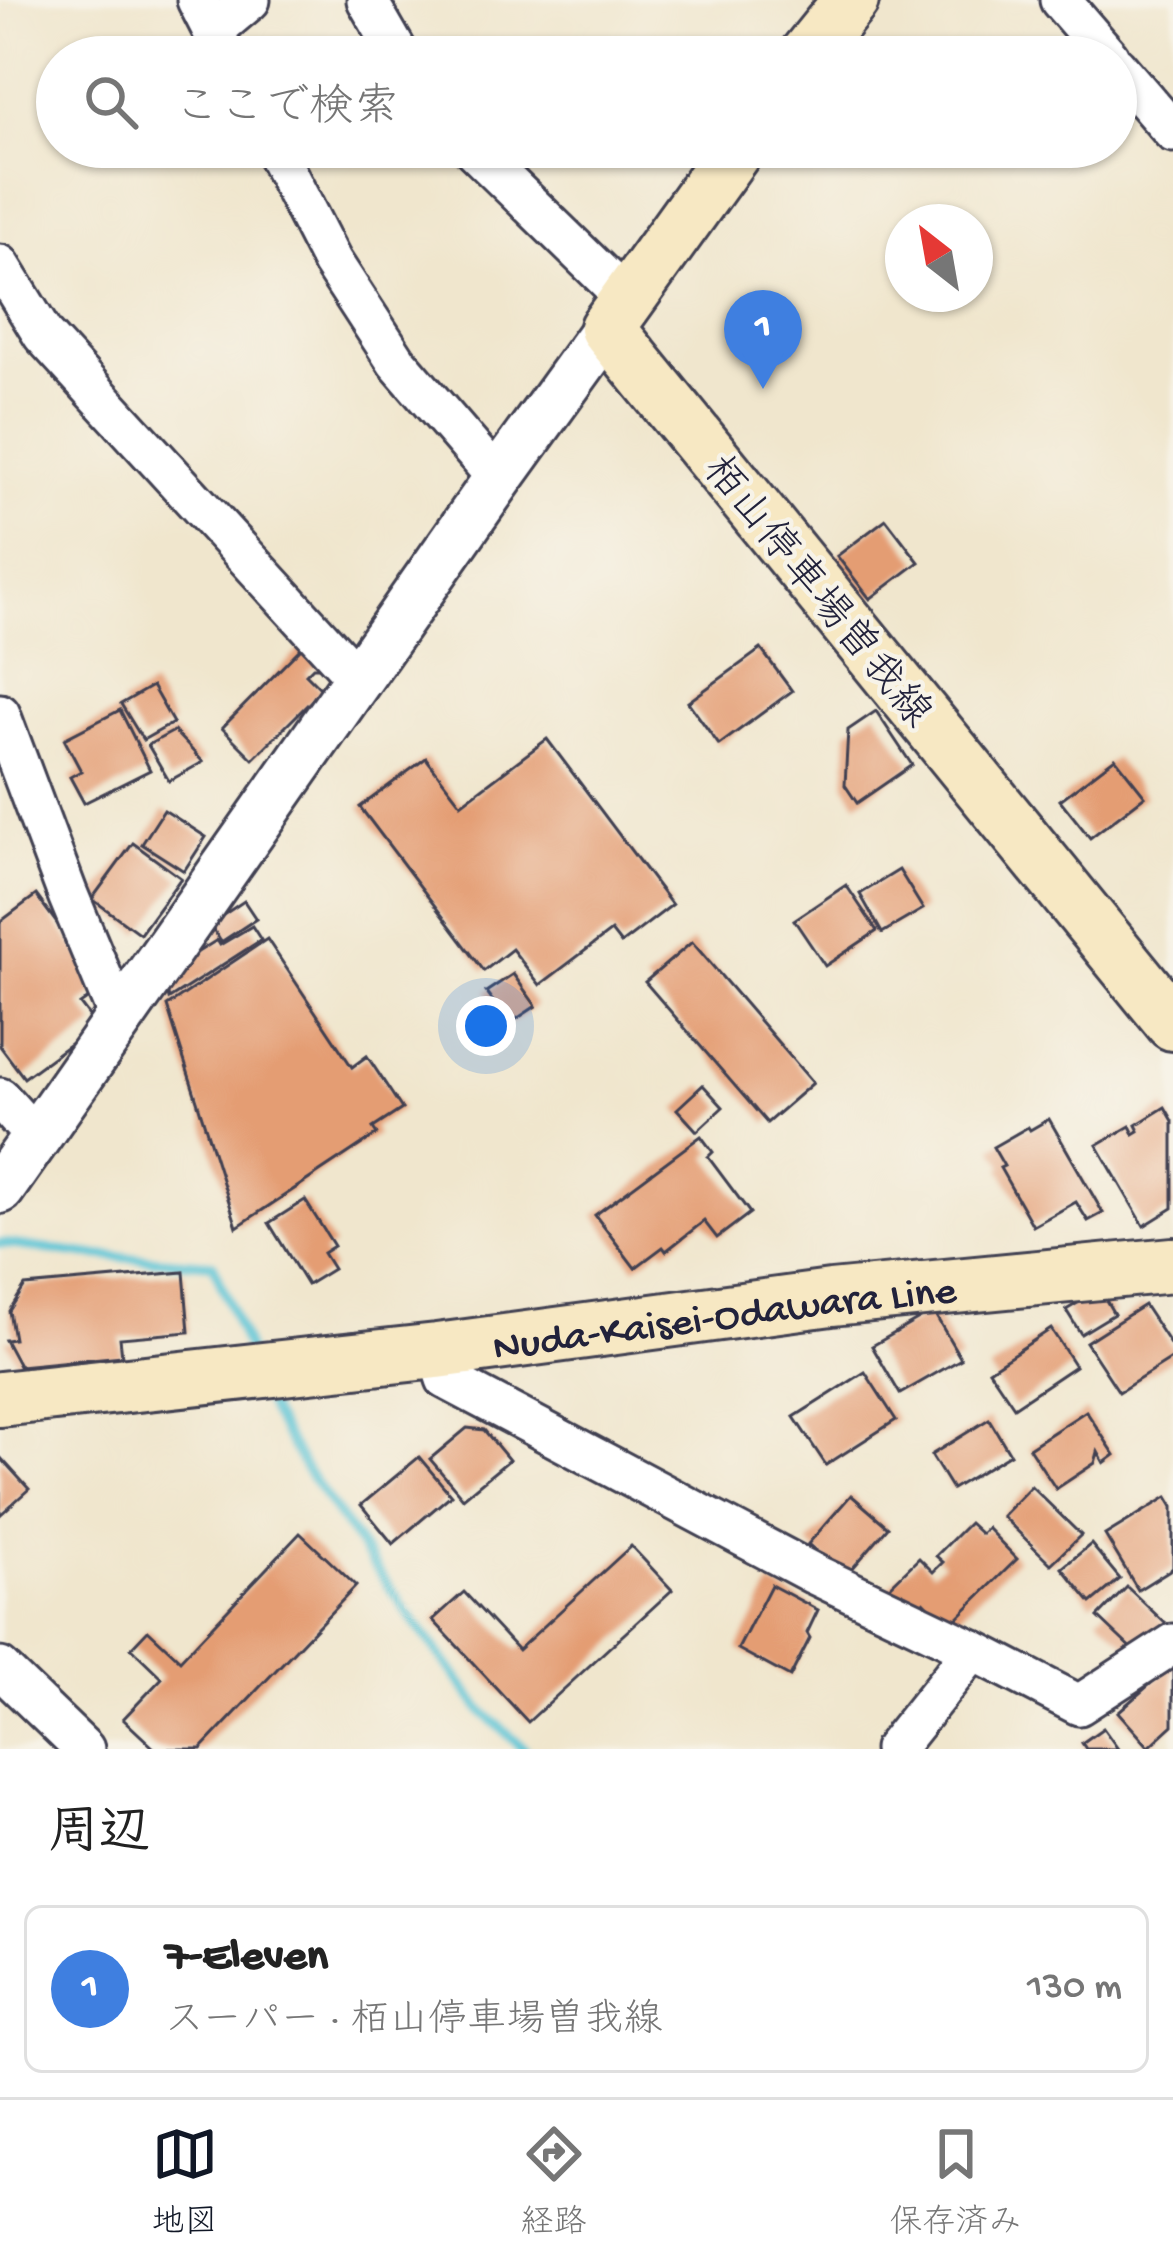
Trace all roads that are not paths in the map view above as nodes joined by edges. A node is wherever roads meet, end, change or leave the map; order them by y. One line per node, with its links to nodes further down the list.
1 (250, 0): 5 (street)
2 (367, 0): 6 (street)
3 (851, 0): 7 (main road)
4 (1060, 0): 8 (street)
5 (212, 29)
6 (388, 36)
7 (822, 36)
8 (1090, 36)
9 (1137, 90): 10 (street)
10 (1173, 132)
11 (284, 168): 16 (street)
12 (490, 168): 15 (street)
13 (722, 168): 15 (main road)
14 (0, 265): 17 (street)
15 (618, 314): 16 (street); 20 (main road, 栢山停車場曽我線)
16 (498, 479): 17 (street)
17 (358, 680): 19 (street)
18 (0, 714): 19 (street)
19 (120, 1020): 22 (street)
20 (1173, 1023)
21 (0, 1098): 22 (street)
22 (36, 1138): 23 (street)
23 (0, 1190)
24 (1173, 1265): 25 (main road, Nuda-Kaisei-Odawara Line)
25 (437, 1351): 26 (main road, Nuda-Kaisei-Odawara Line); 28 (street)
26 (0, 1399)
27 (1173, 1644): 28 (street)
28 (973, 1650): 31 (street)
29 (0, 1668): 30 (street)
30 (84, 1749)
31 (894, 1749)

